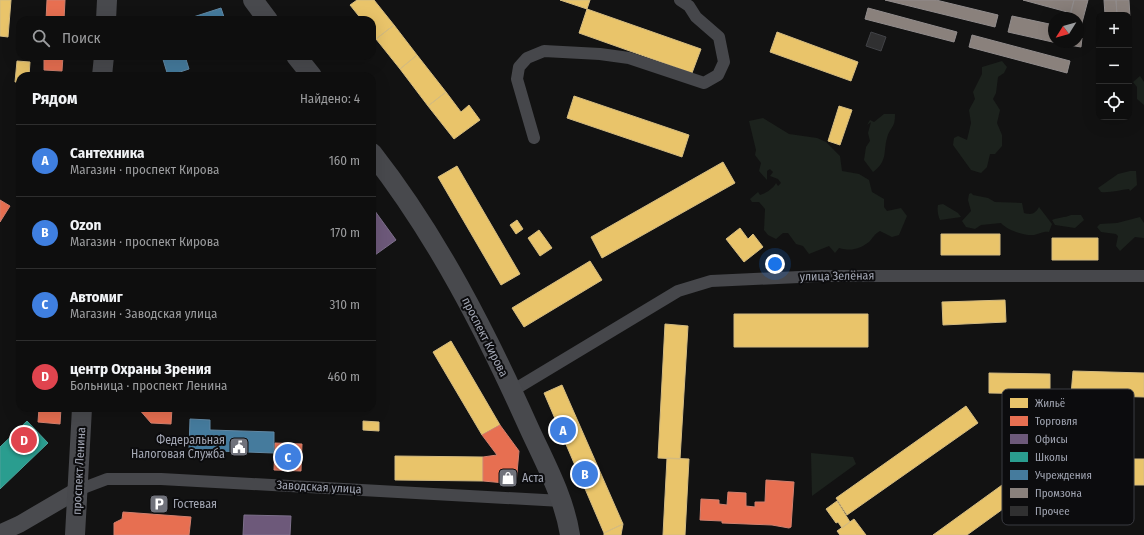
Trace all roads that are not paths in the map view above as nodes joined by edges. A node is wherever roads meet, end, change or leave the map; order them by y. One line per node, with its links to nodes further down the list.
1 (107, 0): 4 (main road)
2 (253, 0): 5 (main road)
3 (680, 0): 10 (street)
4 (106, 16)
5 (265, 16)
6 (104, 60): 8 (main road)
7 (299, 60): 9 (main road)
8 (102, 72)
9 (309, 72)
10 (534, 138)
11 (376, 158): 13 (main road, проспект Кирова)
12 (1144, 276): 13 (street, улица Зелёная)
13 (512, 391): 16 (main road, проспект Кирова)
14 (82, 412): 15 (main road, проспект Ленина)
15 (78, 490): 16 (street, Заводская улица); 17 (main road); 18 (main road, проспект Ленина)
16 (562, 501): 19 (main road, проспект Кирова)
17 (0, 533)
18 (76, 535)
19 (570, 535)

